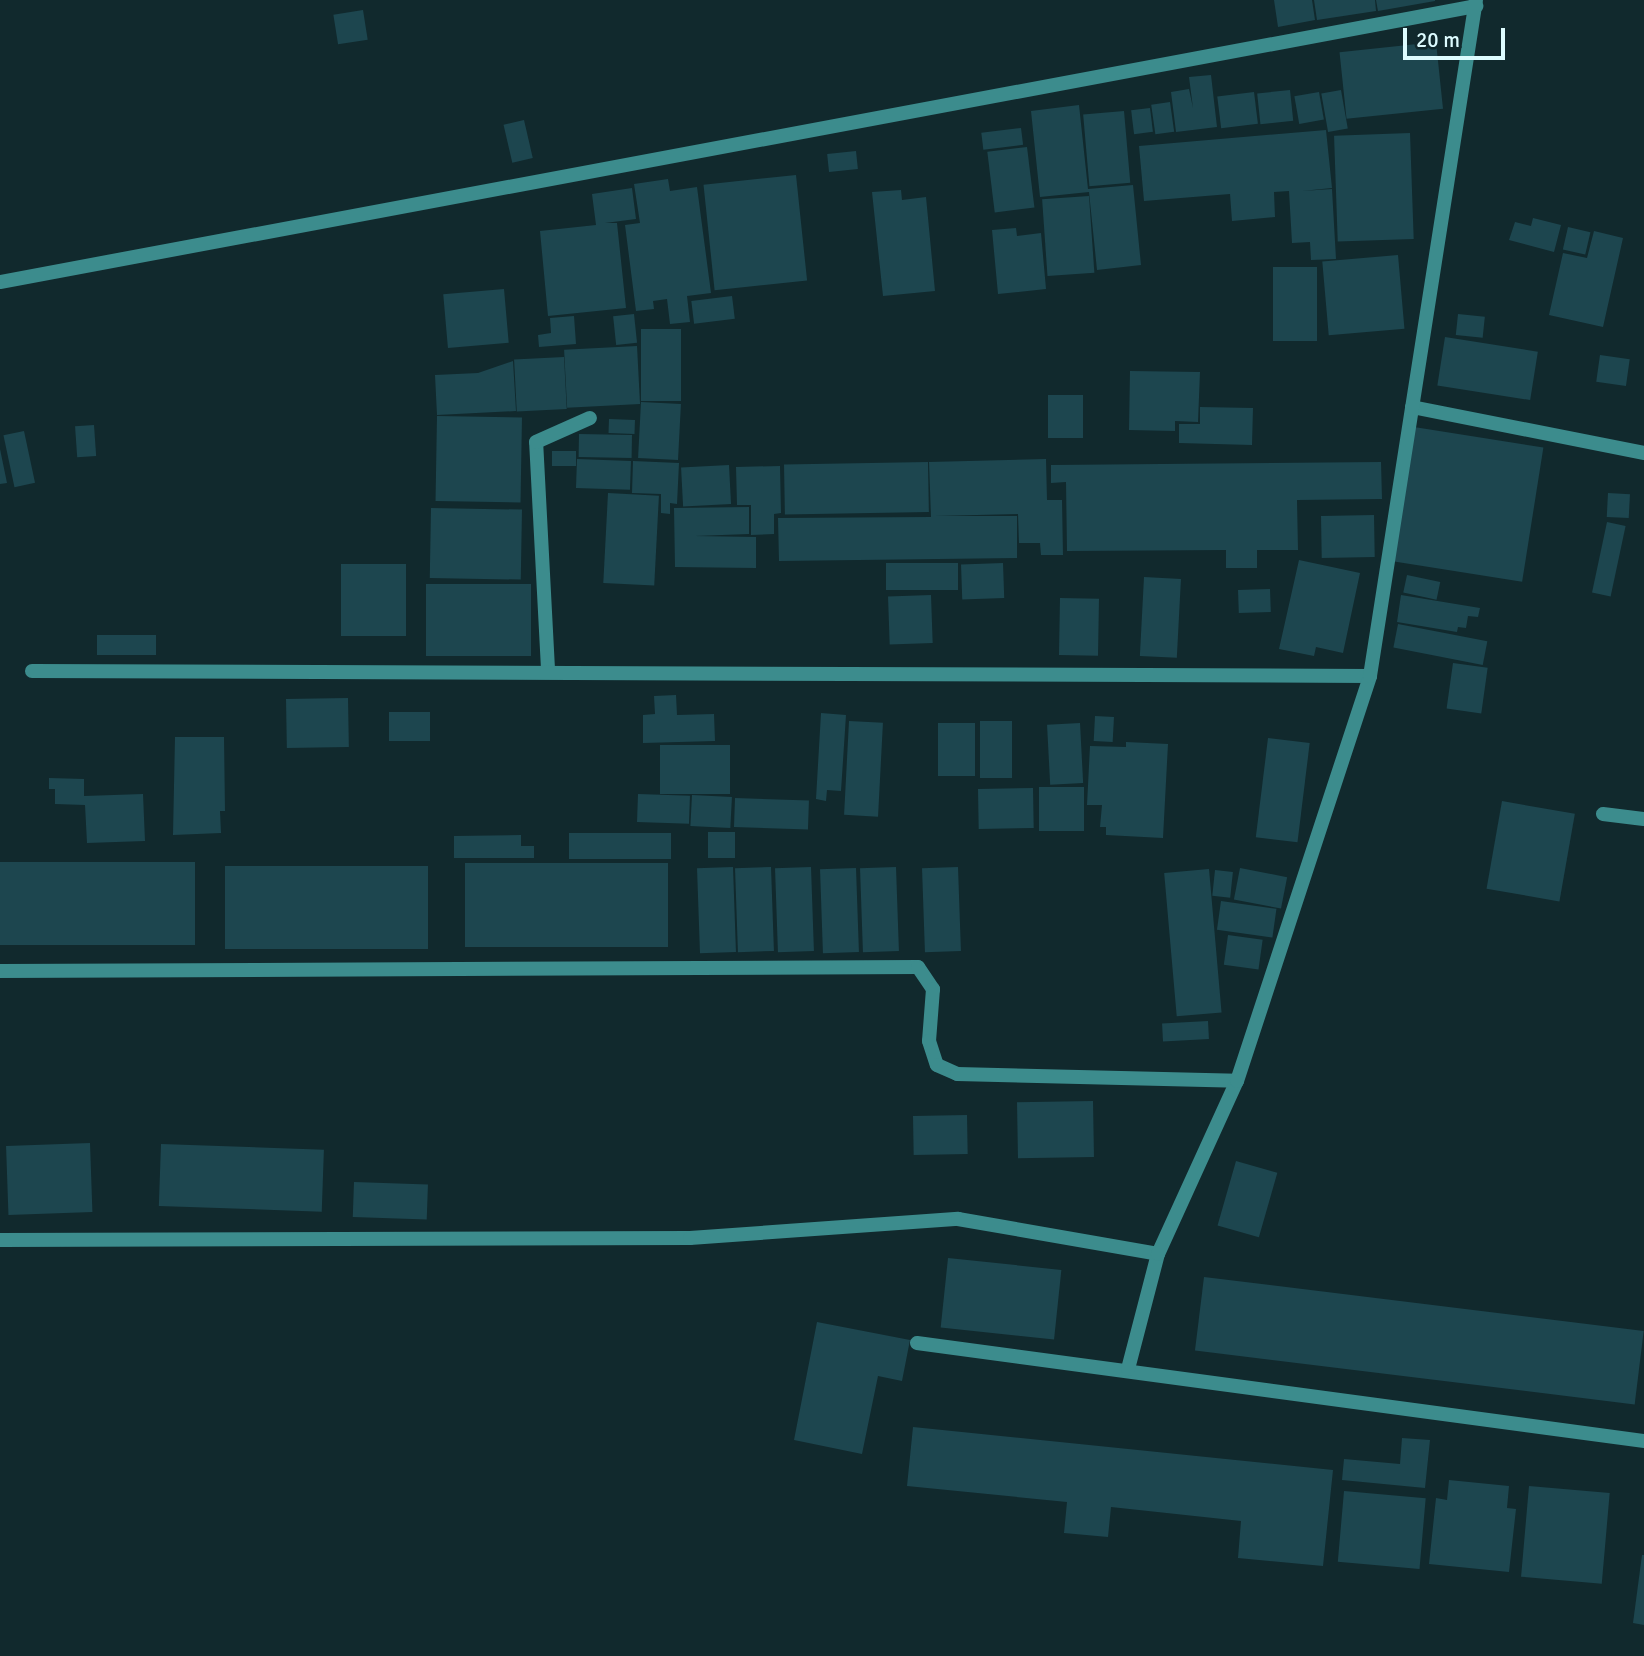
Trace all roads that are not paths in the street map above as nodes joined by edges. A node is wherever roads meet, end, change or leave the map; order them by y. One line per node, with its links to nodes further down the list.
1 (1476, 3): 2 (street); 3 (street)
2 (0, 282)
3 (1412, 408): 5 (street); 8 (street)
4 (590, 418): 6 (street)
5 (1644, 453)
6 (548, 669): 7 (street); 8 (street)
7 (32, 671)
8 (1370, 676): 12 (street)
9 (1603, 814): 10 (street)
10 (1644, 819)
11 (0, 971): 12 (street)
12 (1237, 1081): 14 (street)
13 (0, 1240): 14 (street)
14 (1158, 1254): 16 (street)
15 (917, 1343): 16 (street)
16 (1128, 1369): 17 (street)
17 (1644, 1441)

